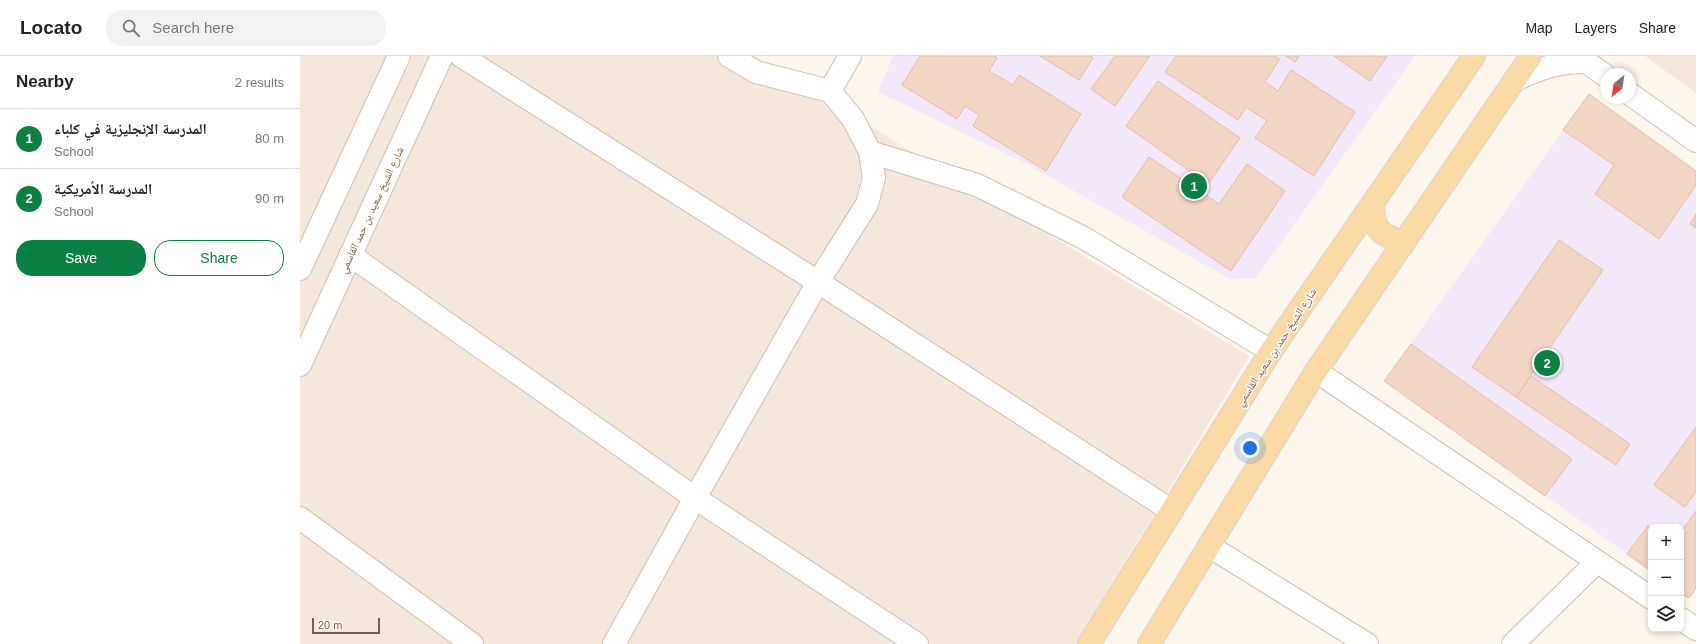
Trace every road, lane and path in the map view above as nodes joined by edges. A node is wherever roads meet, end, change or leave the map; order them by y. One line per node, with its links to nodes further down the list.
1 (399, 56): 18 (street)
2 (442, 56): 17 (street, شارع الشيخ سعيد بن حمد القاسمي)
3 (461, 56): 19 (street)
4 (729, 56): 11 (street)
5 (850, 56): 11 (street)
6 (1474, 56): 15 (main road, شارع الشيخ حمد بن سعيد القاسمي)
7 (1531, 56): 10 (main road)
8 (1585, 59): 9 (street); 10 (street)
9 (1600, 71)
10 (1515, 80): 16 (main road)
11 (830, 91): 14 (street)
12 (1636, 98): 13 (street)
13 (1696, 141)
14 (870, 152): 19 (street); 20 (street)
15 (1372, 204): 16 (main road); 20 (main road, شارع الشيخ حمد بن سعيد القاسمي)
16 (1404, 243): 22 (main road)
17 (350, 255): 21 (street, شارع الشيخ سعيد بن حمد القاسمي); 23 (street)
18 (300, 269)
19 (818, 282): 23 (street); 24 (street)
20 (1271, 352): 24 (main road, شارع الشيخ حمد بن سعيد القاسمي)
21 (300, 365)
22 (1316, 371): 26 (main road); 27 (street)
23 (695, 498): 32 (street); 33 (street)
24 (1172, 511): 34 (main road, شارع الشيخ حمد بن سعيد القاسمي)
25 (300, 518): 31 (street)
26 (1209, 546): 35 (main road); 36 (street)
27 (1597, 562): 28 (street); 37 (street)
28 (1648, 596)
29 (1684, 621): 30 (street)
30 (1696, 629)
31 (472, 644)
32 (614, 644)
33 (917, 644)
34 (1088, 644)
35 (1149, 644)
36 (1368, 644)
37 (1513, 644)

